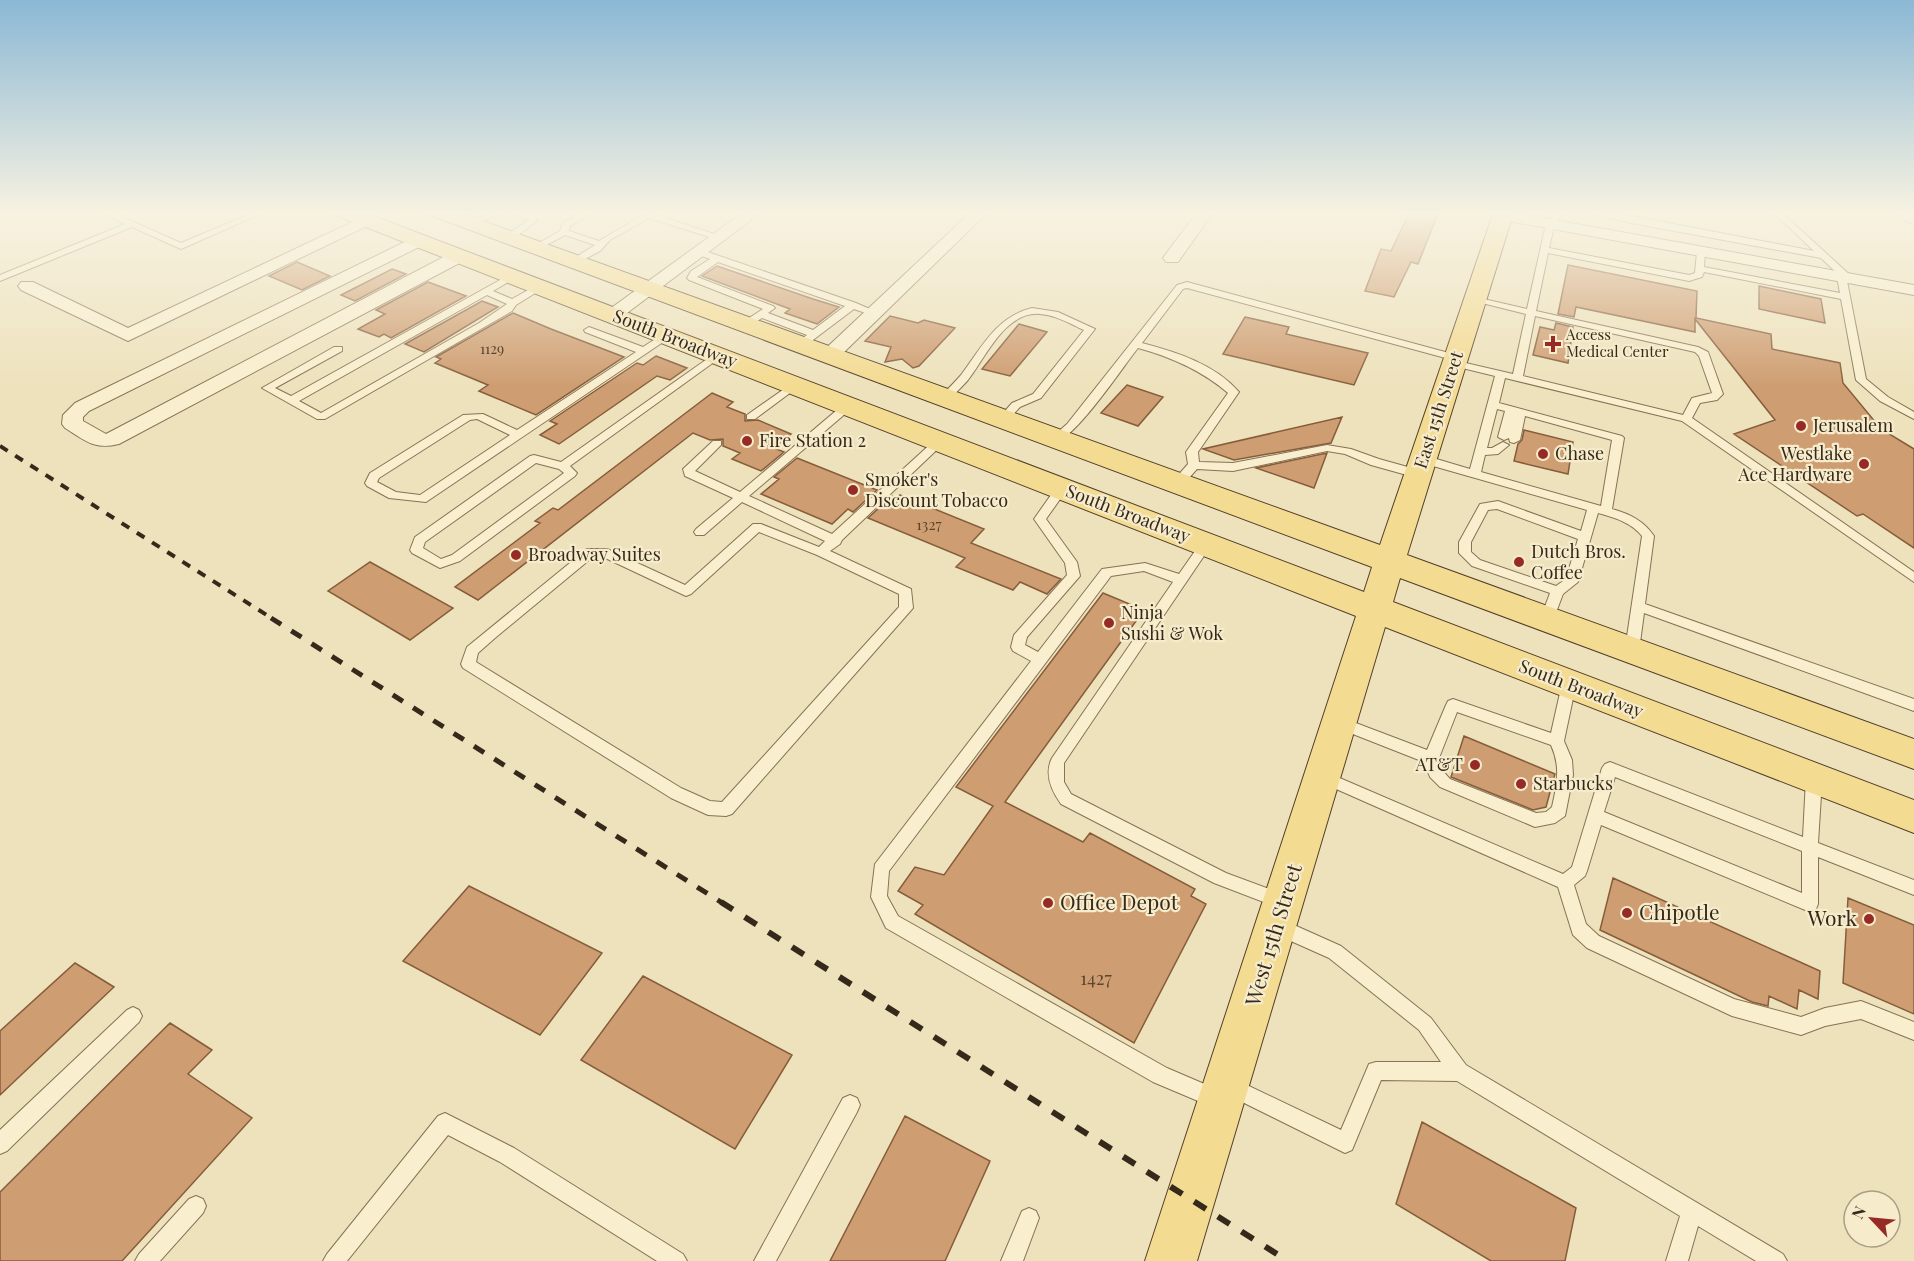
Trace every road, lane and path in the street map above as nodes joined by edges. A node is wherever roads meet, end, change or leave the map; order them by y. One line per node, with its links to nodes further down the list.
1 (20, 270): 19 (lane)
2 (262, 270): 20 (street)
3 (359, 270): 4 (street)
4 (433, 270)
5 (496, 270): 17 (main road, South Broadway)
6 (600, 270): 22 (main road)
7 (675, 270): 22 (street)
8 (699, 270): 31 (lane)
9 (751, 270): 28 (lane)
10 (919, 270): 29 (street)
11 (1485, 270): 26 (main road, East 15th Street)
12 (1541, 270): 30 (lane)
13 (1647, 270): 14 (lane)
14 (1700, 270): 25 (lane)
15 (1804, 270): 18 (street)
16 (1838, 270): 18 (lane)
17 (513, 276): 21 (main road, South Broadway); 24 (lane)
18 (1845, 277): 23 (street); 25 (lane)
19 (0, 278)
20 (27, 286)
21 (540, 287): 27 (lane); 32 (main road, South Broadway)
22 (650, 288): 31 (main road); 32 (street)
23 (1914, 290)
24 (484, 291): 27 (lane); 45 (lane)
25 (1845, 297): 49 (lane)
26 (1475, 300): 30 (lane); 40 (main road, East 15th Street)
27 (513, 303): 45 (lane)
28 (853, 305): 29 (lane); 35 (lane)
29 (874, 313): 35 (street)
30 (1531, 313): 42 (lane); 52 (lane)
31 (756, 314): 35 (main road)
32 (613, 315): 34 (main road, South Broadway)
33 (589, 330): 38 (lane)
34 (667, 336): 38 (lane); 39 (main road, South Broadway)
35 (816, 344): 43 (main road); 44 (main road)
36 (1135, 344): 40 (lane); 54 (lane); 61 (lane)
37 (338, 349): 45 (lane)
38 (644, 351): 53 (lane)
39 (717, 355): 43 (main road, South Broadway); 58 (lane)
40 (1455, 360): 41 (lane); 59 (main road, East 15th Street)
41 (1502, 374): 42 (lane); 46 (lane)
42 (1517, 378): 52 (lane)
43 (794, 385): 47 (main road, South Broadway); 50 (lane)
44 (945, 398): 51 (main road); 51 (lane)
45 (290, 401)
46 (1495, 405): 48 (lane); 57 (lane)
47 (849, 406): 55 (main road, South Broadway); 63 (lane)
48 (1516, 411): 57 (lane); 64 (lane)
49 (1914, 416)
50 (751, 417)
51 (1003, 419): 54 (main road)
52 (1686, 419): 71 (lane)
53 (518, 435): 53 (lane)
54 (1056, 439): 61 (main road)
55 (940, 441): 62 (main road, South Broadway); 67 (lane)
56 (717, 443): 63 (lane)
57 (1501, 445): 60 (lane)
58 (563, 466): 58 (lane)
59 (1421, 466): 60 (lane); 61 (lane); 70 (main road, East 15th Street)
60 (1475, 472): 64 (lane)
61 (1186, 474): 70 (main road)
62 (1062, 489): 68 (main road, South Broadway); 77 (lane)
63 (742, 496): 65 (lane); 67 (lane)
64 (1600, 509): 66 (lane); 74 (lane)
65 (700, 532)
66 (1586, 537): 73 (lane); 73 (lane)
67 (836, 541): 69 (lane)
68 (1206, 544): 72 (lane); 75 (main road, South Broadway)
69 (821, 552): 69 (lane)
70 (1389, 563): 73 (main road); 75 (main road, East 15th Street)
71 (1914, 578)
72 (1181, 580): 77 (lane); 91 (lane)
73 (1552, 606): 76 (main road)
74 (1638, 606): 76 (lane); 79 (lane)
75 (1374, 609): 78 (main road, South Broadway); 80 (main road, West 15th Street)
76 (1632, 650): 82 (main road)
77 (1040, 660): 95 (lane)
78 (1569, 684): 81 (lane); 85 (main road, South Broadway)
79 (1914, 705)
80 (1340, 723): 83 (lane); 84 (main road, West 15th Street)
81 (1557, 741): 83 (lane); 83 (lane)
82 (1914, 754)
83 (1431, 758)
84 (1323, 777): 89 (lane); 91 (main road, West 15th Street)
85 (1814, 779): 87 (main road, South Broadway); 88 (lane)
86 (1596, 816): 88 (lane); 88 (lane); 89 (lane)
87 (1914, 817)
88 (1809, 847): 90 (lane)
89 (1565, 882): 93 (lane)
90 (1914, 888)
91 (1280, 914): 94 (lane); 95 (main road, West 15th Street)
92 (133, 1017): 97 (lane)
93 (1914, 1031)
94 (1458, 1072): 95 (lane); 99 (lane)
95 (1224, 1093): 106 (main road, West 15th Street)
96 (850, 1105): 104 (lane)
97 (0, 1144)
98 (196, 1206): 101 (lane)
99 (1692, 1211): 107 (lane); 108 (lane)
100 (1029, 1218): 105 (lane)
101 (146, 1261)
102 (334, 1261): 103 (lane)
103 (676, 1261)
104 (765, 1261)
105 (1012, 1261)
106 (1171, 1261)
107 (1677, 1261)
108 (1776, 1261)

